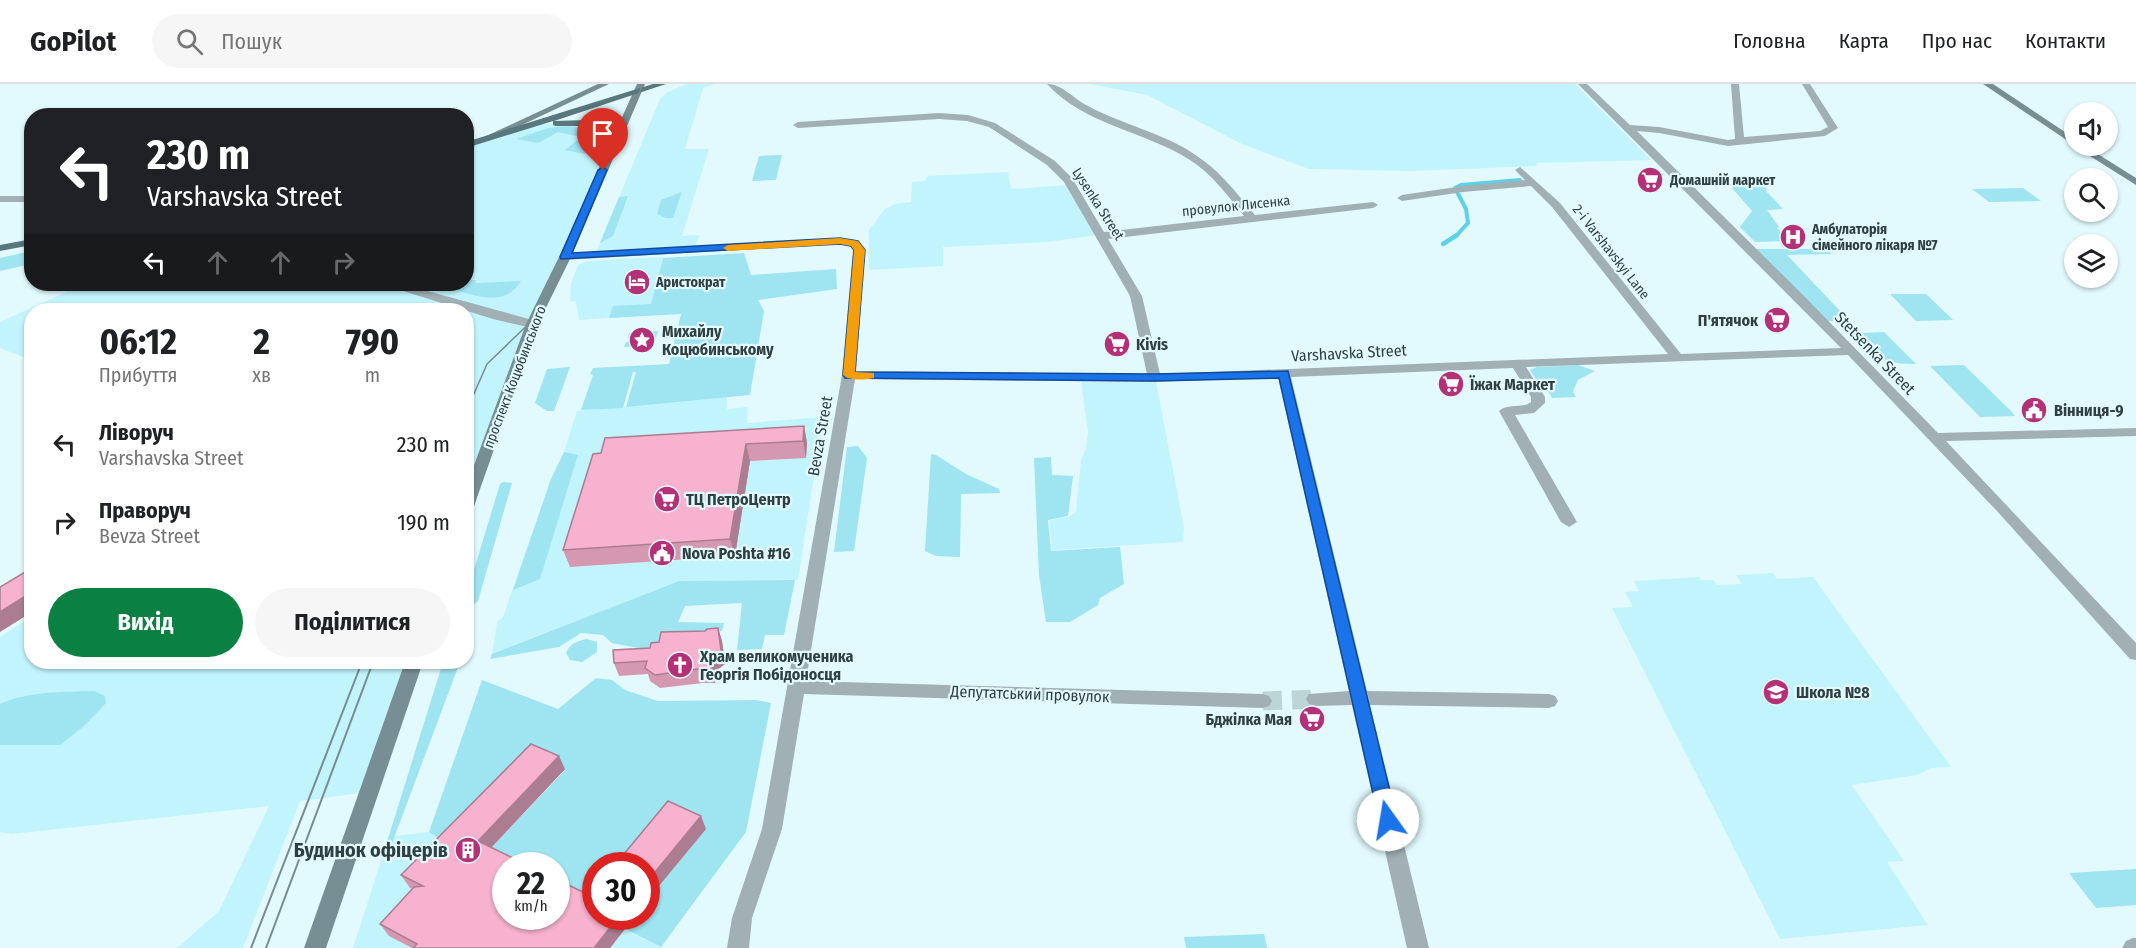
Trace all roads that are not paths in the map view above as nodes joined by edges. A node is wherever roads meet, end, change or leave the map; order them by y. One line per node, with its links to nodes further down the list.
1 (605, 84): 14 (main road)
2 (662, 84): 8 (main road)
3 (1050, 84): 25 (street)
4 (1582, 84): 11 (street, Stetsenka Street)
5 (1735, 84): 15 (street)
6 (1806, 84): 15 (street)
7 (1987, 84): 12 (main road)
8 (638, 88): 9 (main road); 13 (main road, проспект Коцюбинського)
9 (529, 125): 13 (main road); 14 (main road)
10 (798, 125): 26 (street, Lysenka Street)
11 (1629, 128): 15 (street); 34 (street, Stetsenka Street)
12 (2064, 135)
13 (616, 138): 29 (main road, проспект Коцюбинського)
14 (481, 140): 16 (main road)
15 (1739, 140)
16 (474, 142)
17 (2095, 156): 19 (main road)
18 (1520, 170): 20 (street, 2-i Varshavskyi Lane)
19 (2136, 182)
20 (1531, 183): 21 (street); 35 (street, 2-i Varshavskyi Lane)
21 (1402, 198)
22 (0, 199): 23 (street)
23 (24, 199)
24 (1373, 205): 25 (street, провулок Лисенка)
25 (1252, 219): 26 (street, провулок Лисенка)
26 (1102, 236): 39 (street, Lysenka Street)
27 (24, 244): 28 (main road)
28 (0, 248)
29 (565, 257): 33 (main road, проспект Коцюбинського); 38 (street, Bevza Street)
30 (414, 291): 31 (street)
31 (454, 303)
32 (474, 309): 33 (street)
33 (532, 324): 42 (main road, проспект Коцюбинського)
34 (1850, 351): 35 (street, Varshavska Street); 41 (street, Stetsenka Street)
35 (1676, 356): 36 (street, Varshavska Street)
36 (1517, 364): 37 (street, Varshavska Street); 43 (street)
37 (1284, 374): 39 (street, Varshavska Street); 49 (street)
38 (849, 375): 39 (street, Varshavska Street); 48 (street, Bevza Street)
39 (1154, 378)
40 (2136, 432): 41 (street)
41 (1933, 437): 44 (street, Stetsenka Street)
42 (474, 486)
43 (1569, 522)
44 (2117, 634): 45 (street); 46 (street, Stetsenka Street)
45 (2136, 634)
46 (2136, 654)
47 (412, 669): 53 (main road)
48 (796, 687): 51 (street, Депутатський провулок); 54 (street, Bevza Street)
49 (1359, 698): 50 (street); 52 (street); 55 (street)
50 (1315, 699)
51 (1263, 701)
52 (1549, 701)
53 (315, 948)
54 (738, 948)
55 (1418, 948)

